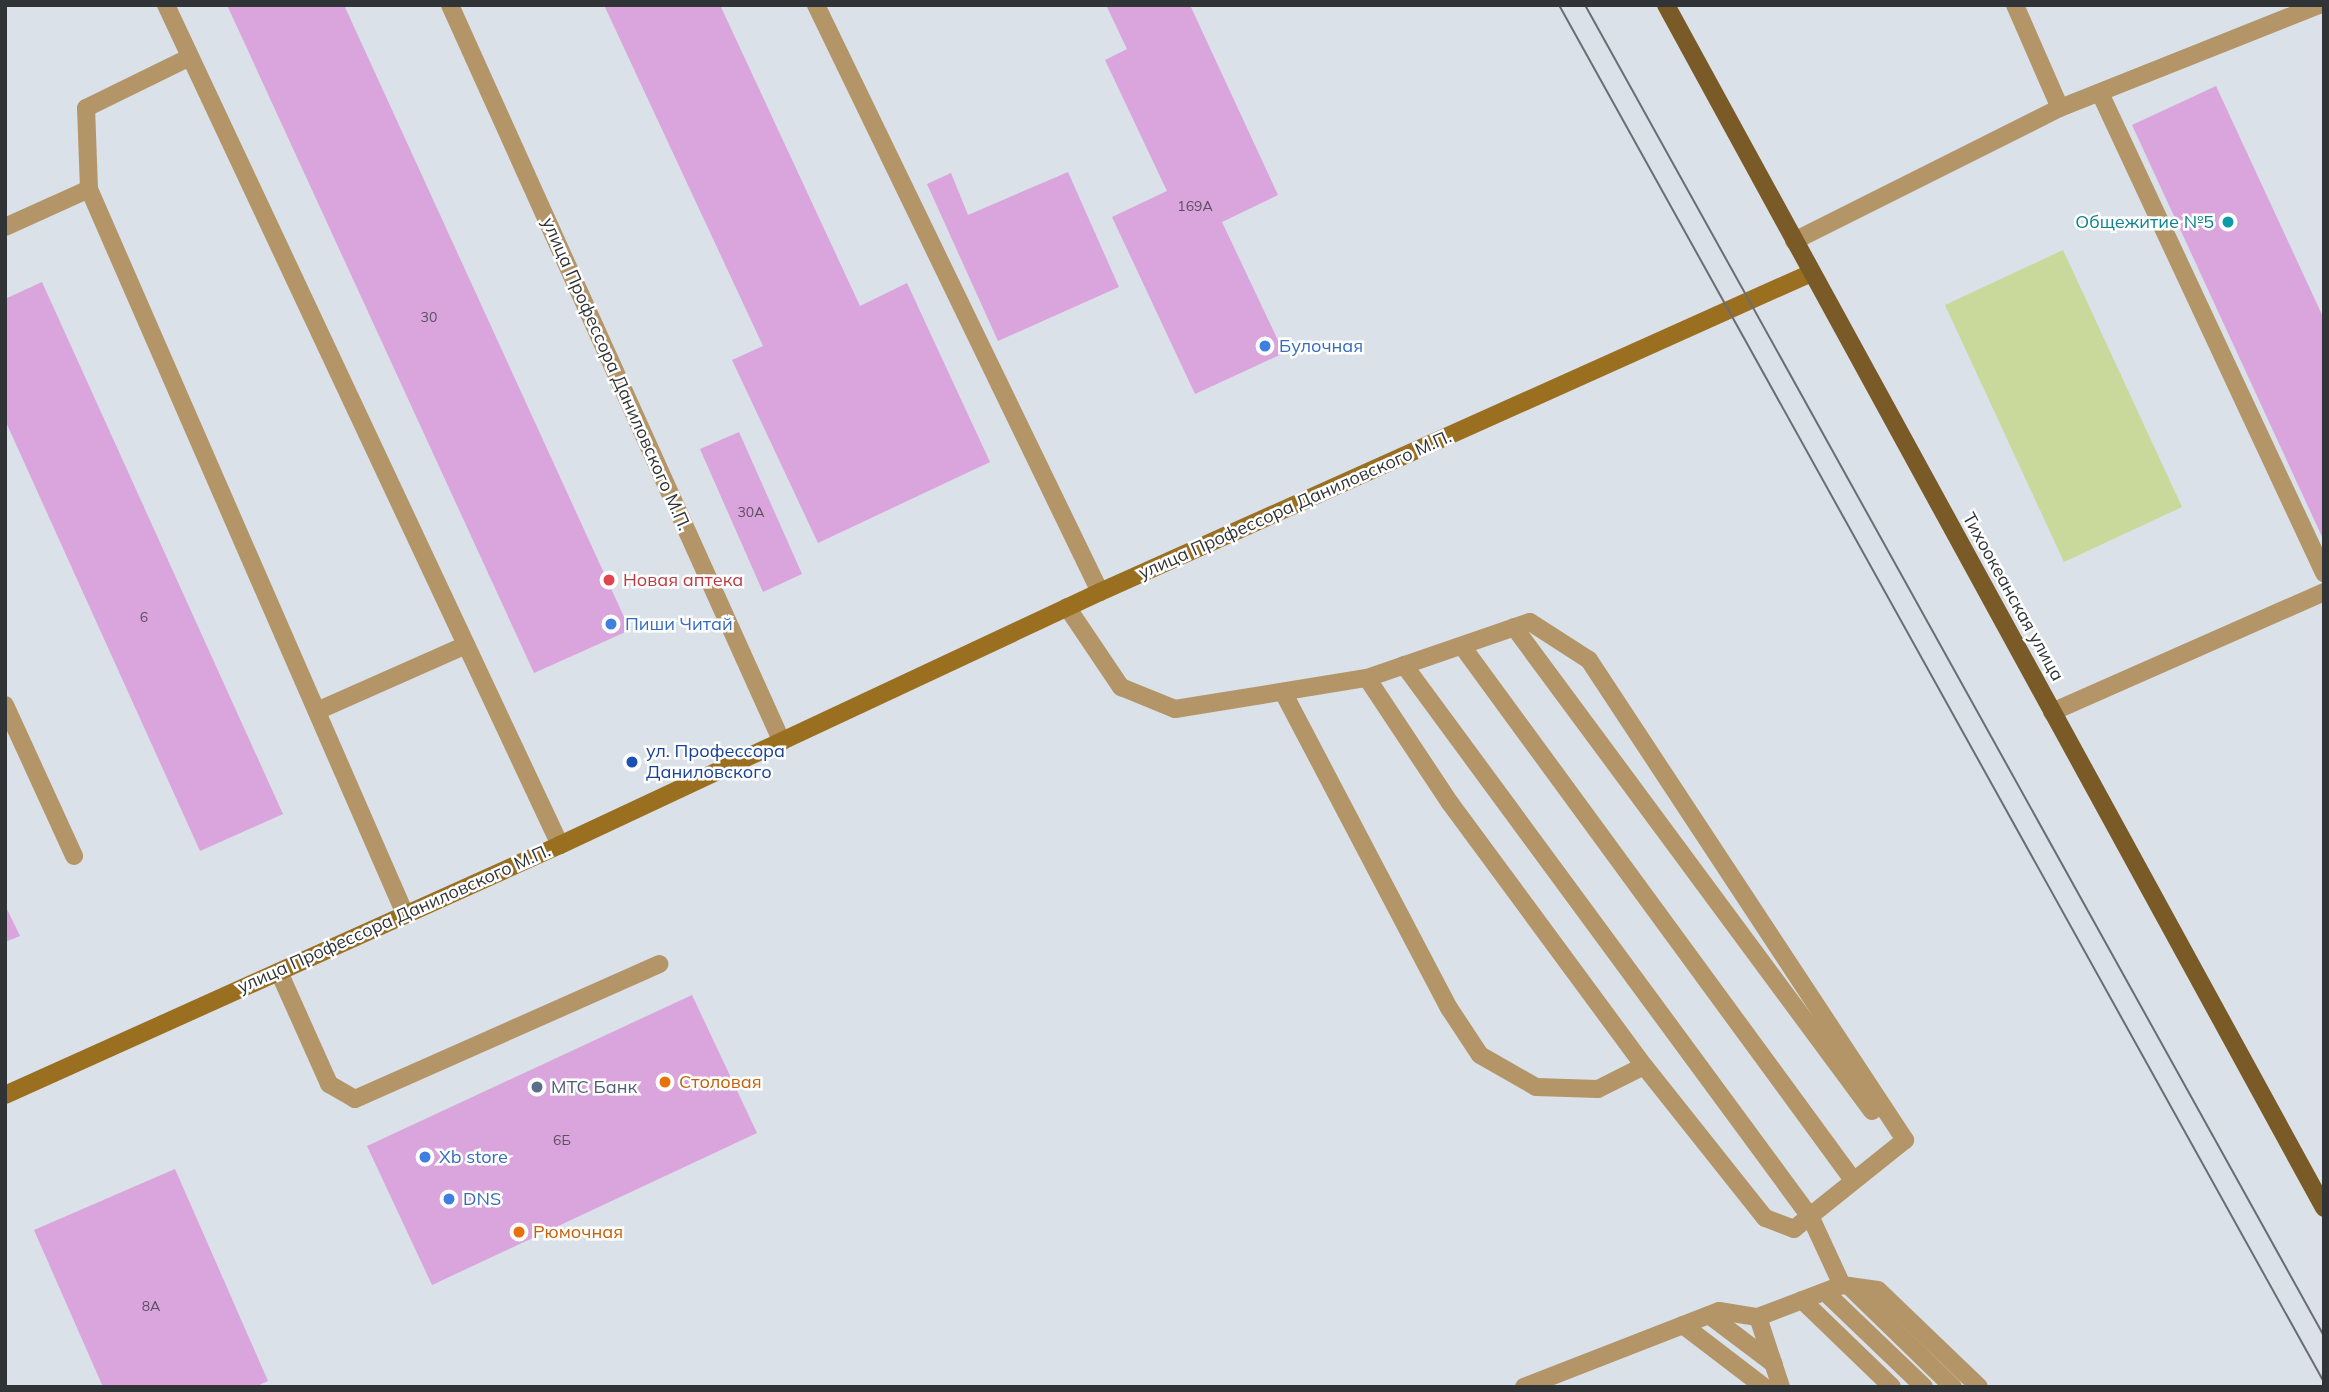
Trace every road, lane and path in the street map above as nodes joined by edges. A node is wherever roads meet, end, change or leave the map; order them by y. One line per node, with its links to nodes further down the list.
1 (166, 5): 7 (street)
2 (450, 5): 27 (street, улица Профессора Даниловского М.П.)
3 (816, 5): 15 (street)
4 (1666, 5): 12 (main road, Тихоокеанская улица)
5 (2015, 5): 9 (street)
6 (2319, 5): 8 (street)
7 (190, 57): 10 (street); 19 (street)
8 (2100, 93): 9 (street); 14 (street)
9 (2060, 108): 12 (street)
10 (89, 189): 11 (street); 25 (street)
11 (5, 227)
12 (1794, 241): 13 (main road, Тихоокеанская улица)
13 (1811, 273): 15 (main road, улица Профессора Даниловского М.П.); 26 (main road, Тихоокеанская улица)
14 (2324, 573)
15 (1100, 592): 17 (main road, улица Профессора Даниловского М.П.)
16 (2324, 592): 26 (street)
17 (1067, 607): 23 (street); 27 (main road, улица Профессора Даниловского М.П.)
18 (1514, 627): 20 (street); 35 (street); 35 (street)
19 (466, 645): 25 (street); 28 (street)
20 (1462, 646): 21 (street); 36 (street)
21 (1404, 665): 22 (street); 38 (street)
22 (1367, 678): 23 (street); 33 (street)
23 (1283, 692): 33 (street)
24 (5, 705): 29 (street)
25 (317, 711): 30 (street)
26 (2052, 712): 37 (main road, Тихоокеанская улица)
27 (782, 742): 28 (main road, улица Профессора Даниловского М.П.)
28 (560, 845): 30 (main road, улица Профессора Даниловского М.П.)
29 (74, 856)
30 (405, 915): 32 (main road, улица Профессора Даниловского М.П.)
31 (659, 964): 32 (street)
32 (279, 972): 34 (main road, улица Профессора Даниловского М.П.)
33 (1644, 1066): 38 (street)
34 (5, 1095)
35 (1898, 1145): 36 (street)
36 (1853, 1180): 38 (street)
37 (2324, 1208)
38 (1811, 1218): 39 (street)
39 (1839, 1288): 40 (street); 49 (street); 50 (street); 51 (street)
40 (1802, 1300): 42 (street); 48 (street)
41 (1709, 1315): 42 (street); 43 (street); 44 (street)
42 (1755, 1320): 44 (street)
43 (1684, 1325): 45 (street); 46 (street)
44 (1774, 1364): 47 (street)
45 (1524, 1387)
46 (1764, 1387)
47 (1781, 1387)
48 (1892, 1387)
49 (1924, 1387)
50 (1953, 1387)
51 (1979, 1387)

